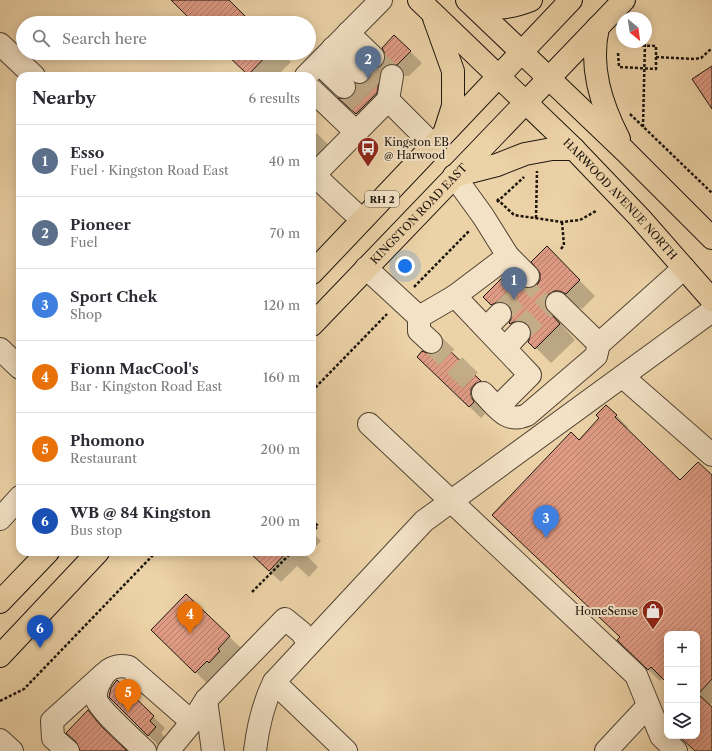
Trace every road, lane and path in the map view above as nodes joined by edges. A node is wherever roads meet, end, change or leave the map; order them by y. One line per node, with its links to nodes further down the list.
1 (381, 0): 15 (street)
2 (466, 0): 13 (main road)
3 (470, 0): 4 (main road)
4 (531, 0)
5 (571, 0): 13 (main road, RH 2)
6 (624, 0): 8 (main road, KINGSTON ROAD EAST)
7 (426, 7): 22 (main road, HARWOOD AVENUE NORTH); 28 (main road)
8 (598, 27): 23 (main road, KINGSTON ROAD EAST); 30 (main road)
9 (0, 44): 17 (street)
10 (652, 45): 16 (path)
11 (645, 48): 20 (path)
12 (712, 48): 16 (path)
13 (521, 53): 22 (main road, RH 2); 23 (main road)
14 (618, 53): 20 (path)
15 (326, 55): 19 (street); 24 (street)
16 (656, 57): 20 (path)
17 (16, 59)
18 (17, 60): 21 (street)
19 (366, 64)
20 (645, 68): 38 (path)
21 (30, 72)
22 (498, 76): 26 (main road, HARWOOD AVENUE NORTH); 28 (main road, RH 2)
23 (548, 80): 26 (main road, KINGSTON ROAD EAST); 30 (main road)
24 (344, 87)
25 (316, 94): 27 (street)
26 (525, 101): 29 (main road, HARWOOD AVENUE NORTH); 35 (main road, KINGSTON ROAD EAST)
27 (356, 132): 28 (street); 33 (street)
28 (439, 139): 44 (main road, RH 2)
29 (574, 149): 35 (main road); 50 (main road, HARWOOD AVENUE NORTH)
30 (625, 151): 46 (main road)
31 (537, 166): 32 (path)
32 (537, 171): 34 (path); 43 (path)
33 (316, 172)
34 (531, 173)
35 (454, 176): 42 (street); 49 (main road, KINGSTON ROAD EAST)
36 (525, 176): 40 (path)
37 (316, 178): 44 (street)
38 (712, 193)
39 (495, 197): 40 (path)
40 (498, 200): 42 (path); 43 (path)
41 (596, 211): 45 (path)
42 (483, 216): 48 (street); 54 (path)
43 (536, 218): 45 (path)
44 (362, 220): 51 (main road, RH 2)
45 (562, 222): 47 (path)
46 (712, 238)
47 (561, 249)
48 (508, 256): 52 (street); 53 (street)
49 (366, 268): 54 (street); 59 (main road, KINGSTON ROAD EAST)
50 (684, 268): 55 (main road, HARWOOD AVENUE NORTH); 61 (street)
51 (316, 269)
52 (528, 276)
53 (455, 296): 58 (street); 61 (street)
54 (401, 300): 58 (street); 65 (path)
55 (712, 300)
56 (557, 303): 61 (street)
57 (712, 312): 64 (street)
58 (418, 317): 60 (street)
59 (316, 322)
60 (431, 342)
61 (599, 344)
62 (0, 349): 63 (street)
63 (16, 364)
64 (623, 376): 67 (street); 69 (street)
65 (316, 387)
66 (370, 424): 69 (street)
67 (712, 455)
68 (16, 501): 70 (street)
69 (452, 501): 77 (street); 83 (street)
70 (0, 519)
71 (44, 556): 76 (main road)
72 (94, 556): 78 (main road)
73 (152, 556): 82 (path)
74 (288, 556): 75 (path)
75 (252, 592)
76 (0, 602)
77 (310, 643): 80 (street); 81 (street)
78 (0, 656)
79 (106, 672): 84 (street); 87 (street); 88 (street)
80 (274, 682): 91 (street); 92 (street)
81 (206, 700): 84 (street); 90 (street)
82 (0, 701)
83 (647, 707): 93 (street); 94 (street)
84 (192, 722): 89 (street)
85 (0, 740): 86 (street)
86 (12, 751)
87 (68, 751)
88 (145, 751)
89 (168, 751)
90 (213, 751)
91 (255, 751)
92 (346, 751)
93 (606, 751)
94 (676, 751)

